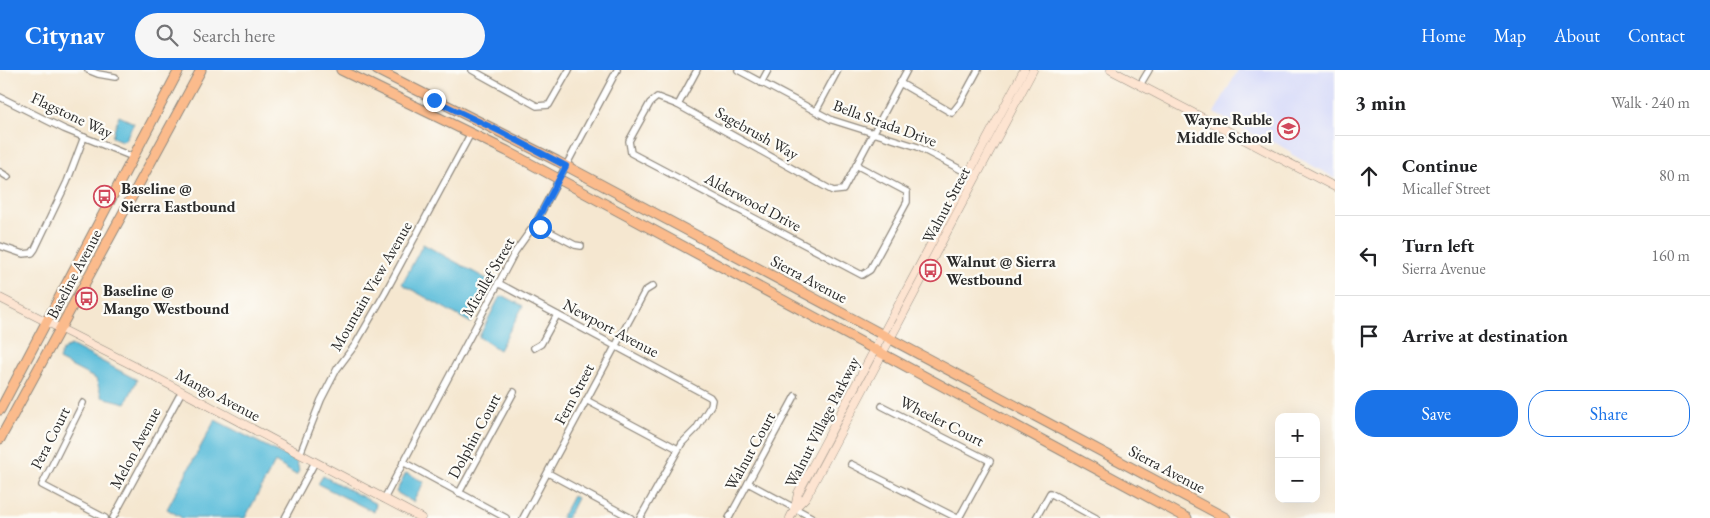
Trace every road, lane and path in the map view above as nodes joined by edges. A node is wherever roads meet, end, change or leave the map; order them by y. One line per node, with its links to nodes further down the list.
1 (88, 70): 19 (street)
2 (179, 70): 30 (main road, Baseline Avenue)
3 (201, 70): 46 (main road, Baseline Avenue)
4 (341, 70): 27 (main road, Sierra Avenue)
5 (376, 70): 32 (main road, Sierra Avenue)
6 (472, 70): 7 (street)
7 (569, 70)
8 (617, 70): 32 (street, Micallef Street)
9 (697, 70): 24 (street)
10 (738, 70): 20 (street, Bella Strada Drive)
11 (768, 70): 20 (street)
12 (838, 70): 25 (street)
13 (907, 70): 21 (street)
14 (978, 70): 21 (street)
15 (1024, 70): 34 (street, Walnut Street)
16 (1033, 70): 47 (street, Walnut Street)
17 (1112, 70): 22 (street)
18 (1148, 70): 22 (street)
19 (115, 77)
20 (761, 82): 25 (street, Bella Strada Drive)
21 (900, 83): 26 (street)
22 (1140, 85): 37 (street)
23 (0, 96): 28 (street, Flagstone Way)
24 (678, 106): 29 (street, Sagebrush Way); 31 (street, Sagebrush Way)
25 (816, 111): 26 (street, Bella Strada Drive)
26 (874, 132): 31 (street); 34 (street, Bella Strada Drive)
27 (470, 134): 36 (main road, Sierra Avenue); 60 (street, Mountain View Avenue)
28 (84, 137): 30 (street, Flagstone Way); 39 (street)
29 (631, 153): 31 (street, Alderwood Drive)
30 (133, 157): 45 (main road, Baseline Avenue)
31 (856, 165)
32 (566, 166): 36 (street, Micallef Street); 47 (main road, Sierra Avenue)
33 (0, 172): 35 (street)
34 (969, 174): 47 (street, Walnut Street)
35 (8, 177)
36 (559, 179): 38 (street, Micallef Street); 50 (main road, Sierra Avenue)
37 (1335, 187)
38 (535, 224): 40 (street); 41 (street, Micallef Street)
39 (0, 246)
40 (581, 246)
41 (498, 284): 44 (street, Newport Avenue); 62 (street, Micallef Street)
42 (653, 286): 48 (street, Fern Street)
43 (0, 298): 45 (street, Mango Avenue)
44 (557, 315): 48 (street, Newport Avenue); 49 (street)
45 (48, 322): 46 (street, Mango Avenue); 57 (main road, Baseline Avenue)
46 (61, 329): 51 (street, Mango Avenue); 58 (main road, Baseline Avenue)
47 (886, 337): 50 (street, Walnut Street); 84 (main road, Sierra Avenue)
48 (615, 347): 54 (street, Fern Street); 59 (street, Newport Avenue)
49 (534, 348)
50 (879, 351): 68 (street, Walnut Village Parkway); 83 (main road, Sierra Avenue)
51 (182, 391): 60 (street, Mango Avenue); 70 (street, Melon Avenue)
52 (514, 392): 66 (street, Dolphin Court)
53 (795, 396): 65 (street, Walnut Court)
54 (586, 400): 59 (street); 64 (street, Fern Street)
55 (83, 404): 69 (street, Pera Court)
56 (882, 406): 80 (street, Wheeler Court)
57 (0, 410)
58 (0, 439)
59 (678, 449): 76 (street)
60 (300, 454): 61 (street, Mango Avenue)
61 (314, 462): 67 (street, Mango Avenue); 71 (street)
62 (403, 462): 66 (street); 67 (street, Micallef Street)
63 (851, 464): 80 (street)
64 (548, 473): 74 (street, Fern Street); 75 (street)
65 (748, 483): 68 (street); 77 (street, Walnut Court)
66 (459, 493): 73 (street)
67 (384, 499): 72 (street, Mango Avenue)
68 (795, 508): 78 (street, Walnut Village Parkway); 79 (street)
69 (105, 518)
70 (113, 518)
71 (285, 518)
72 (421, 518)
73 (506, 518)
74 (523, 518)
75 (631, 518)
76 (640, 518)
77 (729, 518)
78 (790, 518)
79 (813, 518)
80 (958, 518)
81 (1036, 518): 82 (street)
82 (1096, 518)
83 (1187, 518)
84 (1226, 518)

